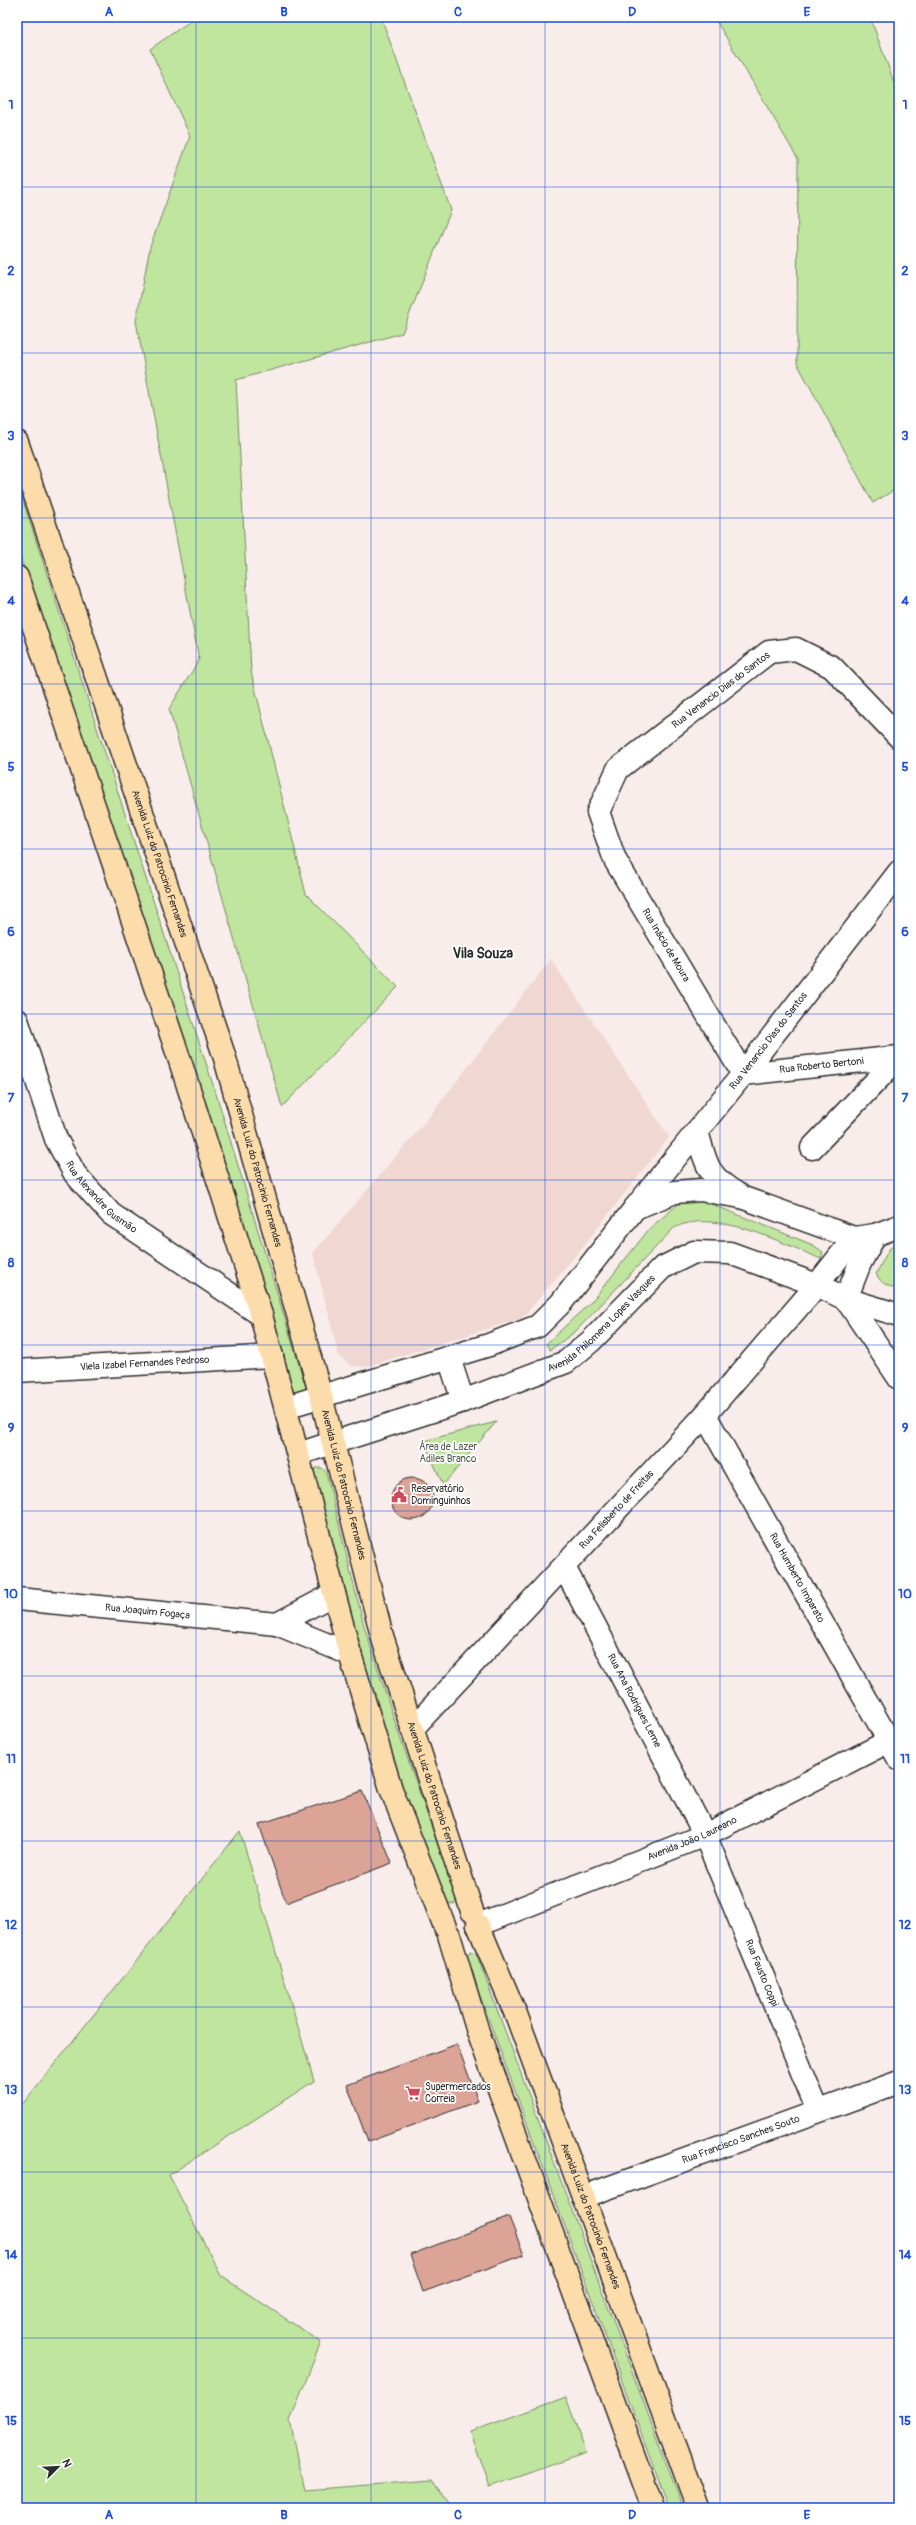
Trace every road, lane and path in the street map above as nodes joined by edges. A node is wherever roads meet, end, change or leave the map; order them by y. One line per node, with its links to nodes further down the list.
1 (18, 450): 23 (main road, Avenida Luiz do Patrocinio Fernandes)
2 (17, 577): 17 (main road)
3 (899, 737): 4 (street, Rua Venancio Dias do Santos)
4 (598, 812): 8 (street, Rua Inácio de Moura)
5 (899, 872): 8 (street, Rua Venancio Dias do Santos)
6 (17, 1020): 17 (street, Rua Alexandre Gusmão)
7 (899, 1057): 8 (street, Rua Roberto Bertoni); 10 (street)
8 (744, 1074): 9 (street, Rua Venancio Dias do Santos)
9 (697, 1131): 11 (street); 12 (street, Rua Venancio Dias do Santos)
10 (812, 1148)
11 (741, 1197): 12 (street); 14 (street)
12 (635, 1208): 20 (street)
13 (899, 1226): 14 (street)
14 (864, 1236): 15 (street, Rua Felisberto de Freitas); 16 (street)
15 (817, 1285): 16 (street, Avenida Philomena Lopes Vasques); 24 (street, Avenida Philomena Lopes Vasques); 26 (street, Rua Felisberto de Freitas)
16 (846, 1299): 18 (street, Avenida Philomena Lopes Vasques); 22 (street)
17 (262, 1315): 19 (main road)
18 (899, 1315)
19 (272, 1356): 21 (street, Viela Izabel Fernandes Pedroso); 25 (main road)
20 (449, 1358): 23 (street); 24 (street)
21 (17, 1371)
22 (899, 1378)
23 (321, 1396): 25 (street); 27 (main road, Avenida Luiz do Patrocinio Fernandes)
24 (464, 1401): 27 (street, Avenida Philomena Lopes Vasques)
25 (286, 1407): 28 (main road)
26 (704, 1415): 29 (street, Rua Felisberto de Freitas); 35 (street, Rua Humberto Imparato)
27 (333, 1443): 28 (street, Avenida Philomena Lopes Vasques); 34 (main road, Avenida Luiz do Patrocinio Fernandes)
28 (298, 1454): 30 (main road)
29 (564, 1567): 34 (street, Rua Felisberto de Freitas); 36 (street, Rua Ana Rodrigues Leme)
30 (334, 1594): 32 (street); 33 (main road)
31 (17, 1599): 32 (street, Rua Joaquim Fogaça)
32 (277, 1624): 33 (street, Rua Joaquim Fogaça)
33 (350, 1654): 38 (main road)
34 (412, 1729): 37 (main road, Avenida Luiz do Patrocinio Fernandes)
35 (896, 1746): 36 (street, Avenida João Laureano)
36 (705, 1835): 37 (street, Avenida João Laureano); 40 (street, Rua Fausto Coppi)
37 (475, 1918): 38 (main road); 41 (main road, Avenida Luiz do Patrocinio Fernandes)
38 (447, 1931): 42 (main road)
39 (899, 2082): 40 (street, Rua Francisco Sanches Souto)
40 (818, 2112): 41 (street, Rua Francisco Sanches Souto)
41 (583, 2197): 43 (main road, Avenida Luiz do Patrocinio Fernandes)
42 (653, 2508)
43 (698, 2508)

